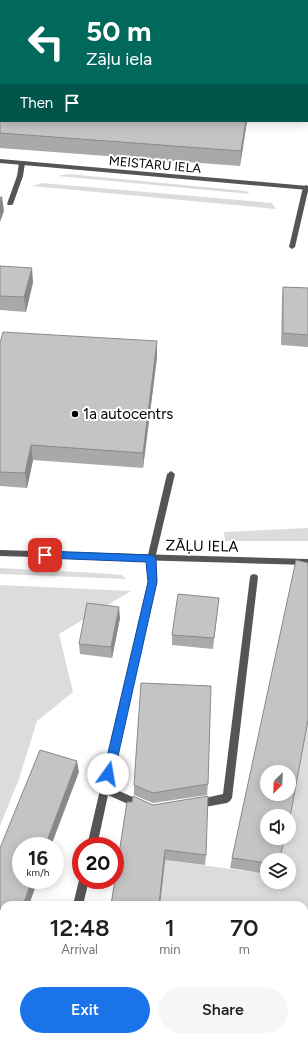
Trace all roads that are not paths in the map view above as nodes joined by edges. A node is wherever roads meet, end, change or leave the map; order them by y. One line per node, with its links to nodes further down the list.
1 (0, 161): 2 (street, MEISTARU IELA)
2 (22, 163): 3 (street, MEISTARU IELA); 4 (street)
3 (307, 187): 5 (street)
4 (10, 204)
5 (292, 247)
6 (171, 474): 8 (street)
7 (0, 553): 8 (street, ZĀĻU IELA)
8 (151, 559): 9 (street, ZĀĻU IELA); 11 (street)
9 (308, 562)
10 (254, 577): 12 (street)
11 (105, 789): 13 (street); 14 (street)
12 (190, 804)
13 (153, 810)
14 (94, 837)
15 (82, 889): 16 (street)
16 (79, 901)

